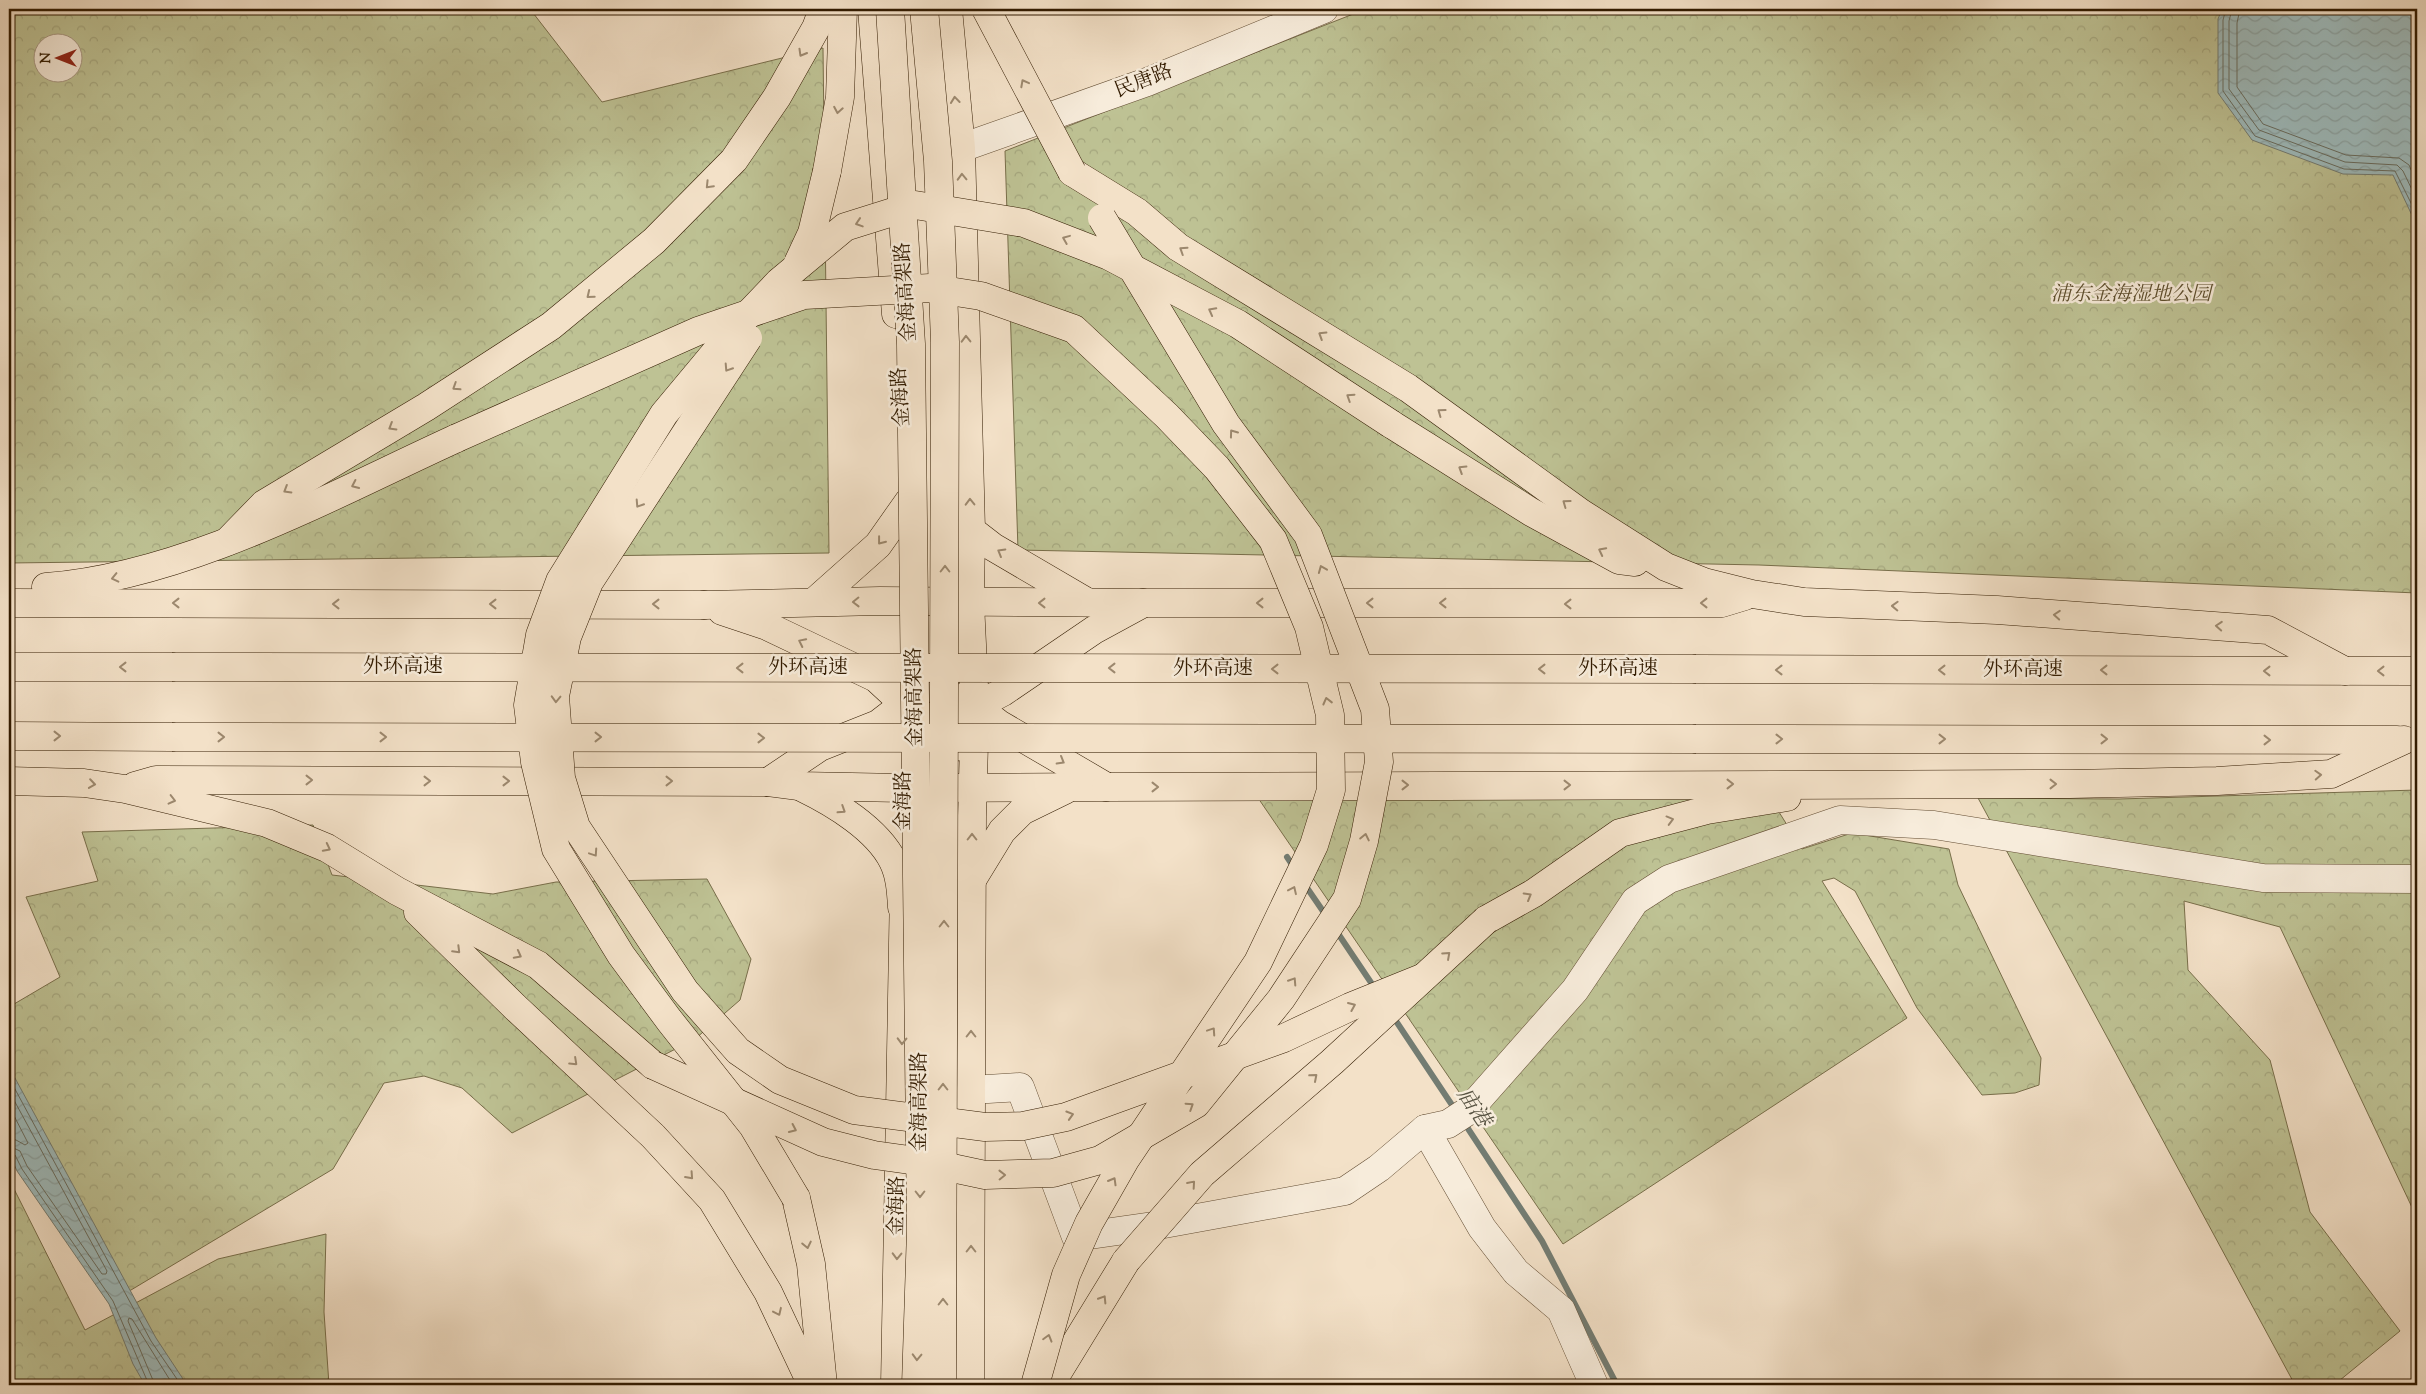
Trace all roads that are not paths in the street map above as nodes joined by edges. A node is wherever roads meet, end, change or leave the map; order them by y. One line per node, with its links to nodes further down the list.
1 (823, 9): 13 (main road, one-way to 13)
2 (843, 9): 48 (main road, one-way to 48, bridge)
3 (872, 9): 11 (main road, 金海路)
4 (890, 9): 54 (main road, 金海高架路, one-way to 54, bridge)
5 (924, 9): 55 (main road, 金海高架路, one-way to 5, bridge)
6 (948, 9): 9 (main road, one-way to 6)
7 (986, 9): 10 (main road, one-way to 7, bridge)
8 (1324, 9): 9 (street, 民唐路)
9 (961, 148): 12 (main road, one-way to 9)
10 (1072, 172): 14 (main road, one-way to 10); 46 (main road, one-way to 10, bridge)
11 (910, 501): 17 (main road, one-way to 17); 18 (main road, 金海路)
12 (971, 530): 20 (main road); 21 (main road, one-way to 12)
13 (228, 541): 16 (main road, one-way to 16); 57 (main road, one-way to 13, bridge)
14 (1666, 567): 15 (main road); 52 (main road, one-way to 52, bridge)
15 (1752, 594): 22 (main road, one-way to 22); 27 (main road, one-way to 15)
16 (9, 596)
17 (814, 602): 18 (main road, one-way to 17); 23 (main road)
18 (905, 602): 20 (main road); 24 (main road, 金海路)
19 (9, 603): 23 (main road, one-way to 19)
20 (970, 603): 21 (main road, one-way to 20); 25 (main road)
21 (1089, 603): 22 (main road)
22 (1143, 603): 31 (main road)
23 (704, 605): 30 (main road, one-way to 23)
24 (906, 633): 29 (main road); 30 (main road, 金海路)
25 (972, 638): 29 (main road); 31 (main road)
26 (9, 667): 27 (main road, 外环高速, one-way to 26, bridge)
27 (2345, 671): 28 (main road, 外环高速, one-way to 27)
28 (2417, 671)
29 (939, 677): 30 (main road); 31 (main road)
30 (903, 703): 32 (main road); 36 (main road, 金海路); 38 (main road)
31 (976, 707): 32 (main road); 35 (main road); 42 (main road, one-way to 42)
32 (939, 725): 35 (main road); 36 (main road)
33 (9, 736): 34 (main road, one-way to 34, bridge)
34 (2411, 740): 39 (main road, one-way to 34)
35 (973, 777): 36 (main road); 41 (main road); 45 (main road, one-way to 35)
36 (904, 779): 40 (main road); 47 (main road, 金海路)
37 (9, 781): 43 (main road, one-way to 43)
38 (768, 782): 40 (main road); 43 (main road, one-way to 38)
39 (1867, 784): 42 (main road, one-way to 39); 48 (main road, one-way to 39, bridge)
40 (799, 786): 47 (main road, one-way to 47)
41 (1071, 787): 42 (main road); 45 (main road)
42 (1106, 787)
43 (125, 788): 46 (main road, one-way to 46)
44 (2417, 879): 50 (street)
45 (972, 880): 49 (main road, one-way to 45)
46 (397, 891): 51 (main road, one-way to 51)
47 (904, 922): 53 (main road, 金海路, one-way to 53)
48 (1422, 978): 58 (main road, one-way to 48, bridge)
49 (971, 1090): 50 (street); 56 (main road, one-way to 49)
50 (1447, 1121): 59 (street)
51 (812, 1385)
52 (823, 1385)
53 (895, 1385)
54 (916, 1385)
55 (942, 1385)
56 (970, 1385)
57 (1035, 1385)
58 (1050, 1385)
59 (1594, 1385)

